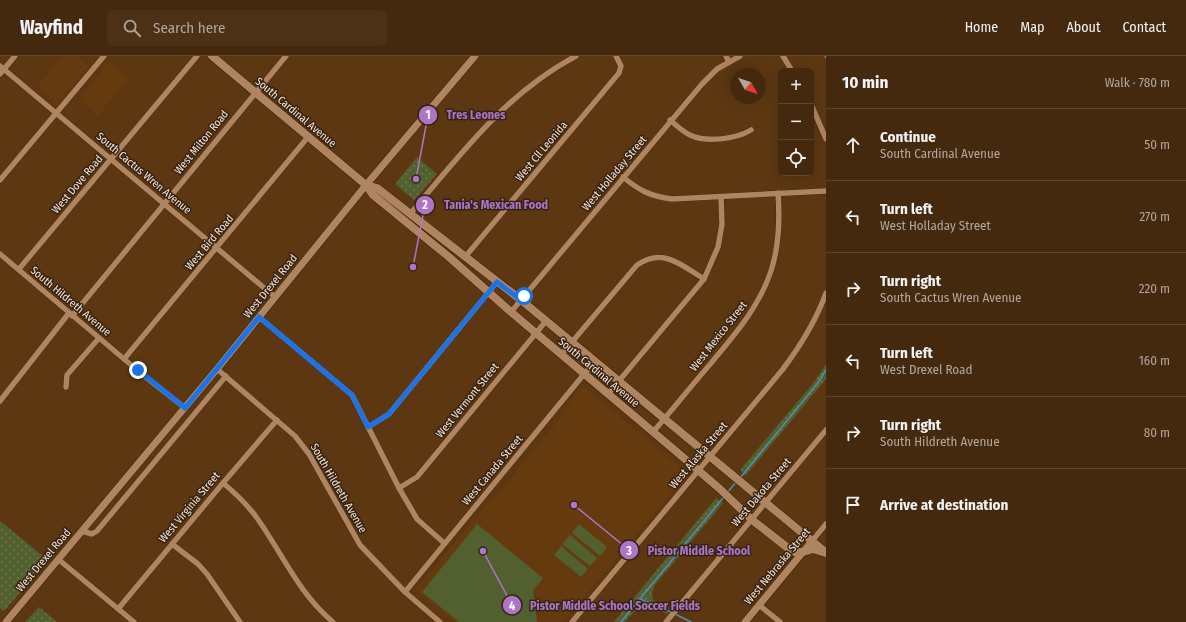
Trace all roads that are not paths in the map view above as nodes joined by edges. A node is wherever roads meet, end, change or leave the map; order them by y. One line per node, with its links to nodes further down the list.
1 (15, 56): 14 (street)
2 (104, 56): 17 (street)
3 (197, 56): 22 (street, West Dove Road)
4 (212, 56): 15 (main road, South Cardinal Avenue)
5 (286, 56): 15 (street, West Milton Road)
6 (475, 56): 25 (street, West Drexel Road)
7 (576, 56): 30 (street)
8 (616, 56): 33 (street, West Cll Leonida)
9 (726, 56): 12 (street)
10 (740, 56): 12 (street, West Holladay Street)
11 (783, 56): 13 (street)
12 (729, 62): 18 (street, West Holladay Street)
13 (790, 68)
14 (1, 70): 17 (street, South Cactus Wren Avenue)
15 (255, 91): 20 (main road, South Cardinal Avenue); 29 (street, West Milton Road)
16 (814, 111): 21 (street)
17 (56, 113): 22 (street, South Cactus Wren Avenue); 24 (street)
18 (670, 120): 19 (street); 23 (street, West Holladay Street)
19 (751, 130)
20 (308, 137): 25 (main road, South Cardinal Avenue); 31 (street, West Bird Road)
21 (826, 140)
22 (112, 159): 29 (street, South Cactus Wren Avenue); 34 (street, West Dove Road)
23 (623, 177): 28 (street); 40 (street, West Holladay Street)
24 (0, 180)
25 (366, 185): 30 (main road, South Cardinal Avenue); 37 (main road, South Cardinal Avenue); 39 (street, West Drexel Road)
26 (826, 191): 27 (street)
27 (778, 193): 28 (street); 59 (street, West Mexico Street)
28 (721, 197): 35 (street)
29 (165, 203): 31 (street, South Cactus Wren Avenue); 42 (street, West Milton Road)
30 (410, 214): 33 (main road, South Cardinal Avenue)
31 (218, 247): 39 (street, South Cactus Wren Avenue); 49 (street, West Bird Road)
32 (0, 254): 34 (street, South Hildreth Avenue)
33 (465, 257): 36 (main road, South Cardinal Avenue)
34 (18, 269): 42 (street, South Hildreth Avenue)
35 (704, 279): 47 (street); 54 (street)
36 (497, 282): 37 (street); 40 (main road, South Cardinal Avenue)
37 (489, 292): 41 (main road, South Cardinal Avenue); 61 (street)
38 (826, 293): 64 (street, West Alaska Street)
39 (275, 297): 43 (street, West Drexel Road)
40 (521, 300): 41 (street, West Holladay Street); 44 (main road, South Cardinal Avenue)
41 (511, 312): 45 (main road, South Cardinal Avenue)
42 (71, 315): 46 (street, South Hildreth Avenue); 57 (street, West Milton Road)
43 (259, 317): 51 (street, West Drexel Road); 61 (street)
44 (546, 321): 45 (street, West Vermont Street); 47 (main road, South Cardinal Avenue)
45 (535, 333): 48 (main road, South Cardinal Avenue); 67 (street, West Vermont Street)
46 (99, 338): 49 (street, South Hildreth Avenue); 55 (street)
47 (571, 342): 48 (street); 50 (main road, South Cardinal Avenue)
48 (561, 354): 52 (main road, South Cardinal Avenue)
49 (124, 359): 58 (street, South Hildreth Avenue)
50 (594, 362): 52 (street, West Canada Street); 54 (main road, South Cardinal Avenue)
51 (217, 369): 53 (street, South Hildreth Avenue); 58 (street, West Drexel Road)
52 (584, 374): 56 (main road, South Cardinal Avenue); 73 (street, West Canada Street)
53 (226, 376): 60 (street, South Hildreth Avenue); 71 (street, West Drexel Road)
54 (618, 381): 56 (street); 59 (main road, South Cardinal Avenue)
55 (66, 387)
56 (608, 394): 63 (main road, South Cardinal Avenue)
57 (0, 401)
58 (185, 408): 71 (street, West Drexel Road)
59 (664, 419): 63 (street, West Mexico Street); 64 (main road, South Cardinal Avenue)
60 (278, 420): 66 (street, West Virginia Street); 78 (street, South Hildreth Avenue)
61 (368, 427): 67 (street)
62 (826, 430): 68 (street, West Dakota Street)
63 (653, 432): 65 (main road, South Cardinal Avenue)
64 (709, 456): 65 (street, West Alaska Street); 68 (main road, South Cardinal Avenue)
65 (698, 470): 69 (main road, South Cardinal Avenue); 86 (street, West Alaska Street)
66 (223, 483): 74 (street, West Virginia Street); 84 (street)
67 (399, 488): 73 (street)
68 (765, 502): 69 (street, West Dakota Street); 72 (main road, South Cardinal Avenue)
69 (751, 519): 75 (main road, South Cardinal Avenue); 87 (street, West Dakota Street)
70 (826, 524): 72 (street, West Nebraska Street)
71 (82, 531): 77 (street, West Drexel Road)
72 (812, 541): 75 (street, West Nebraska Street); 76 (main road, South Cardinal Avenue)
73 (444, 543): 78 (street, West Canada Street)
74 (172, 544): 80 (street, West Virginia Street); 83 (street)
75 (803, 552): 76 (main road, South Cardinal Avenue); 79 (street, West Nebraska Street)
76 (826, 553)
77 (58, 559): 80 (street); 81 (street, West Drexel Road)
78 (405, 592): 85 (street, South Hildreth Avenue)
79 (759, 605): 88 (street, West Nebraska Street); 89 (street)
80 (118, 609): 82 (street)
81 (6, 622)
82 (134, 622)
83 (240, 622)
84 (333, 622)
85 (440, 622)
86 (572, 622)
87 (666, 622)
88 (745, 622)
89 (780, 622)

